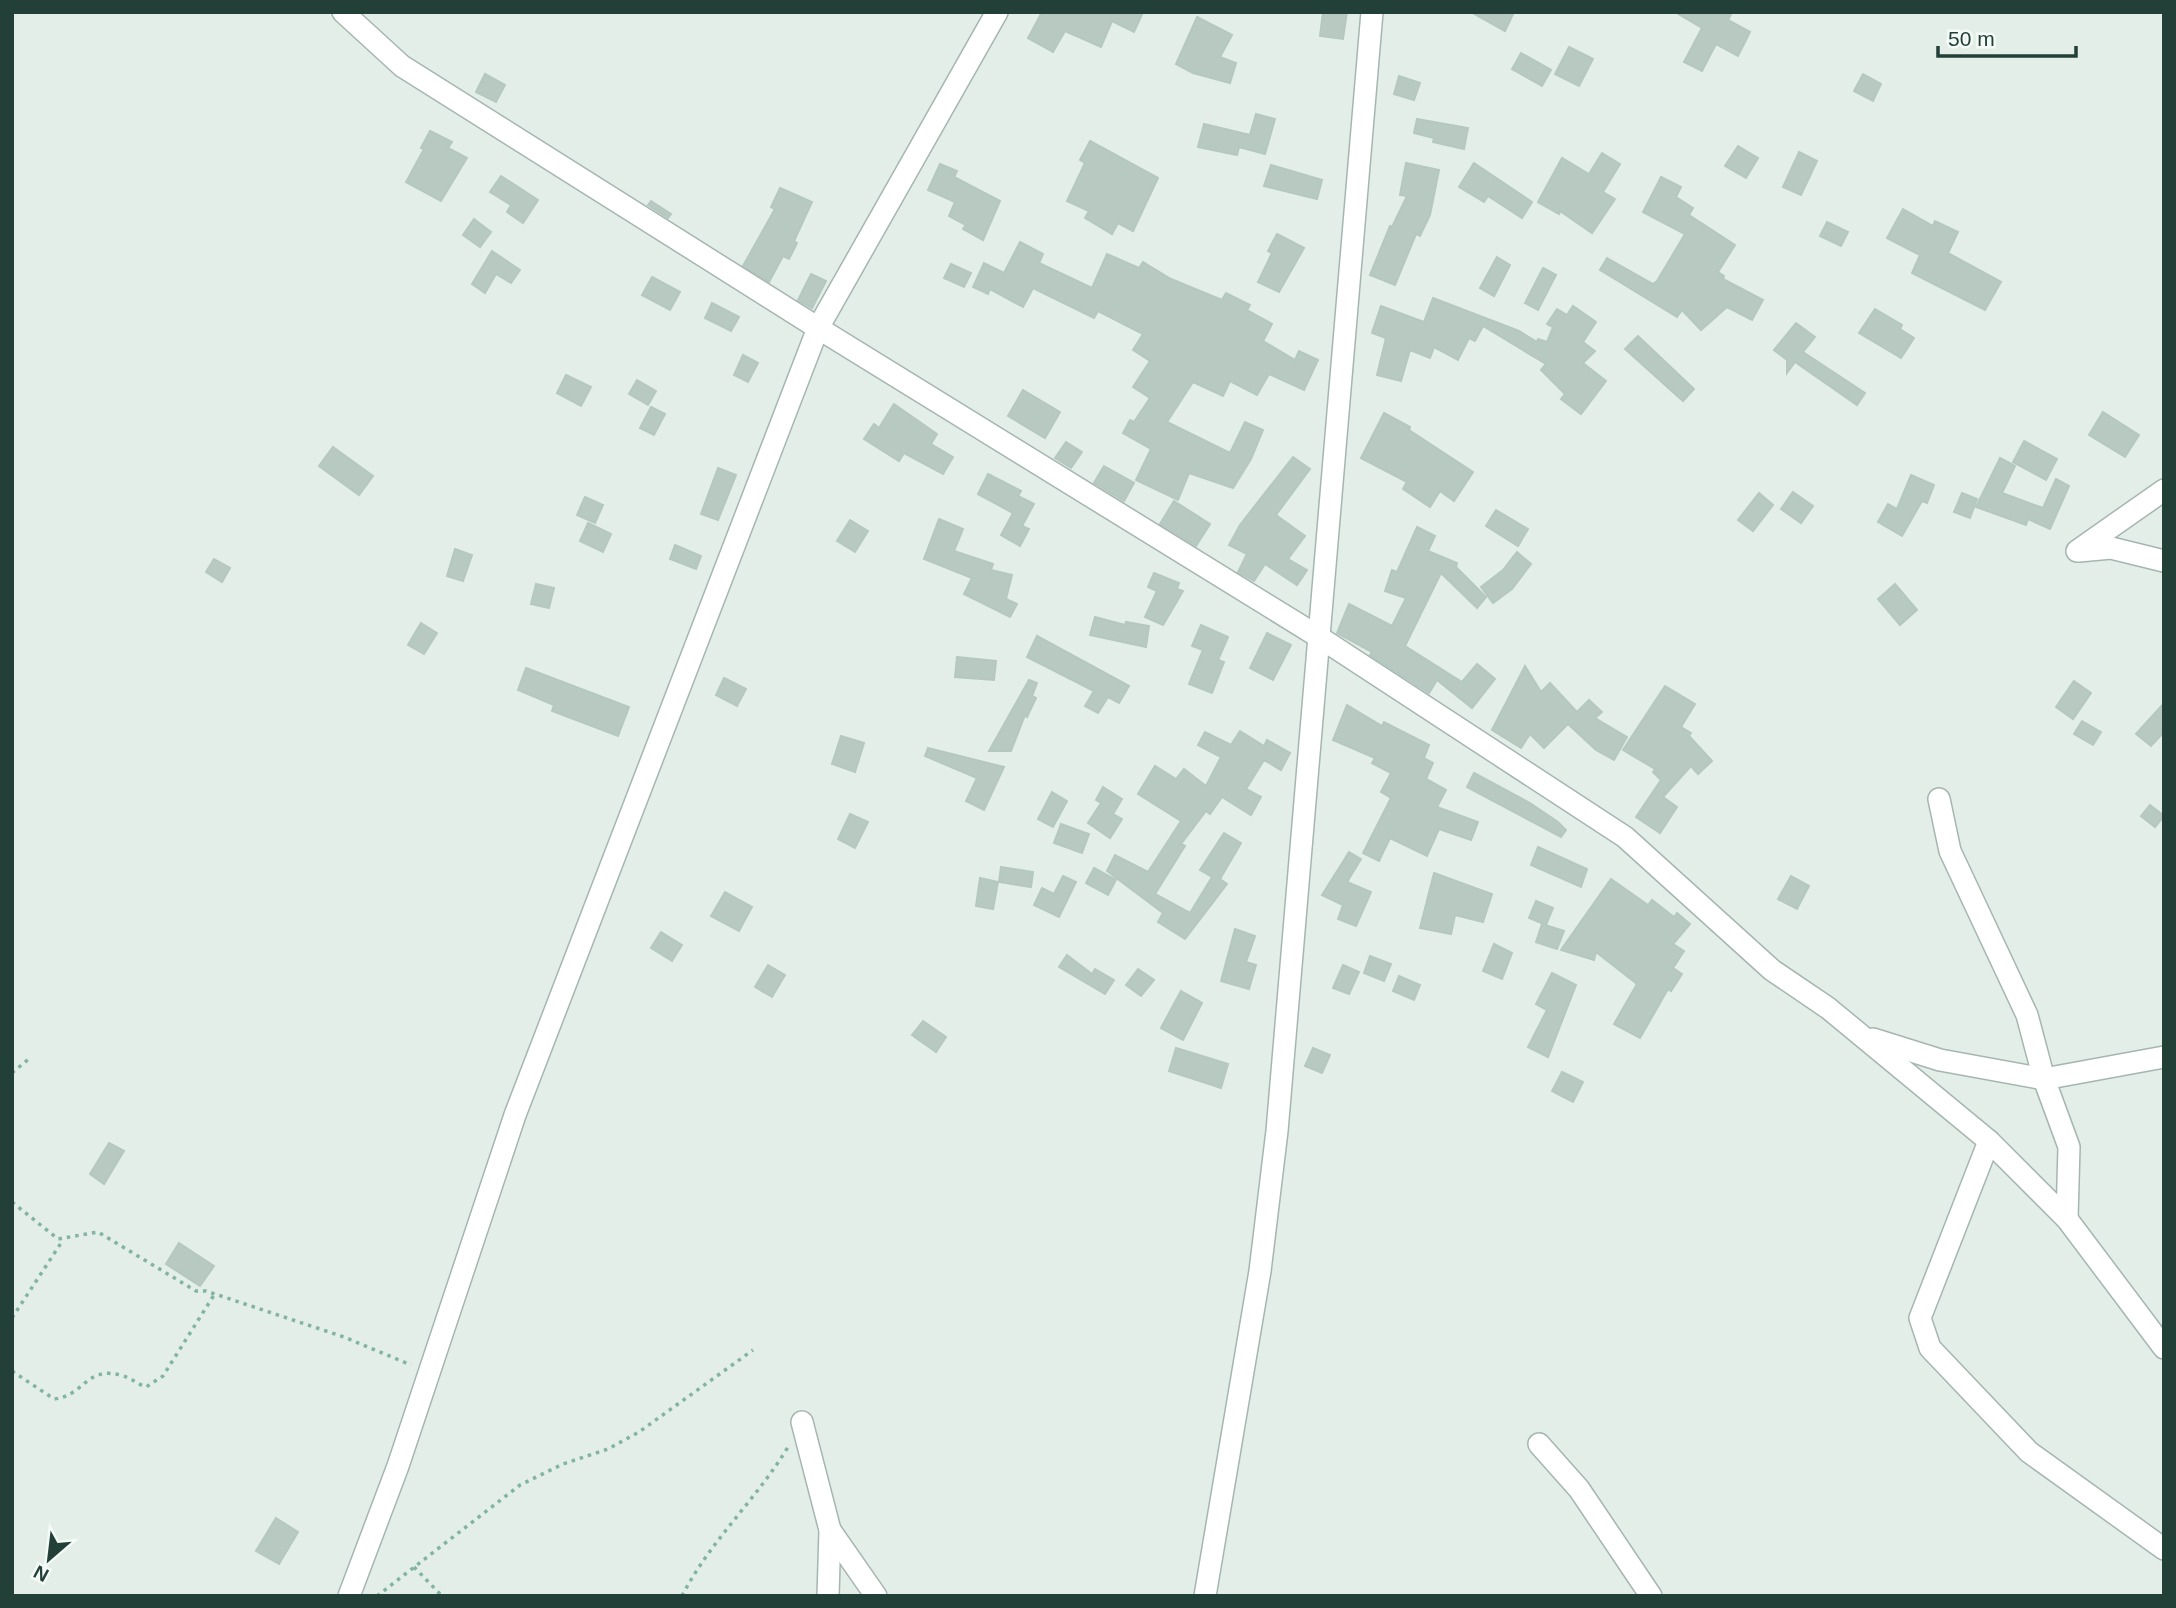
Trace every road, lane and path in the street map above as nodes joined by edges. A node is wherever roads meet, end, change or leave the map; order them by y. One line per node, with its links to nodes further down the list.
1 (343, 12): 4 (street)
2 (997, 12): 4 (street)
3 (1372, 12): 7 (street)
4 (818, 328): 7 (street); 23 (street)
5 (2164, 490): 6 (street)
6 (2164, 561)
7 (1319, 637): 9 (street); 35 (street)
8 (1938, 799): 13 (street)
9 (1861, 1036): 13 (street); 14 (street)
10 (31, 1057): 12 (path)
11 (2164, 1057): 13 (street)
12 (12, 1073)
13 (2044, 1079): 16 (street)
14 (1989, 1140): 16 (street); 27 (street)
15 (12, 1202): 17 (path)
16 (2067, 1219): 20 (street)
17 (64, 1239): 18 (path); 19 (path)
18 (214, 1295): 22 (path); 23 (path)
19 (12, 1318)
20 (2164, 1348)
21 (753, 1350): 28 (path)
22 (12, 1371)
23 (429, 1373): 29 (street)
24 (802, 1422): 26 (street); 32 (path)
25 (1539, 1444): 36 (street)
26 (830, 1530): 33 (street); 34 (street)
27 (2164, 1549)
28 (414, 1567): 30 (path); 31 (path)
29 (349, 1596)
30 (377, 1596)
31 (442, 1596)
32 (682, 1596)
33 (828, 1596)
34 (876, 1596)
35 (1205, 1596)
36 (1651, 1596)

